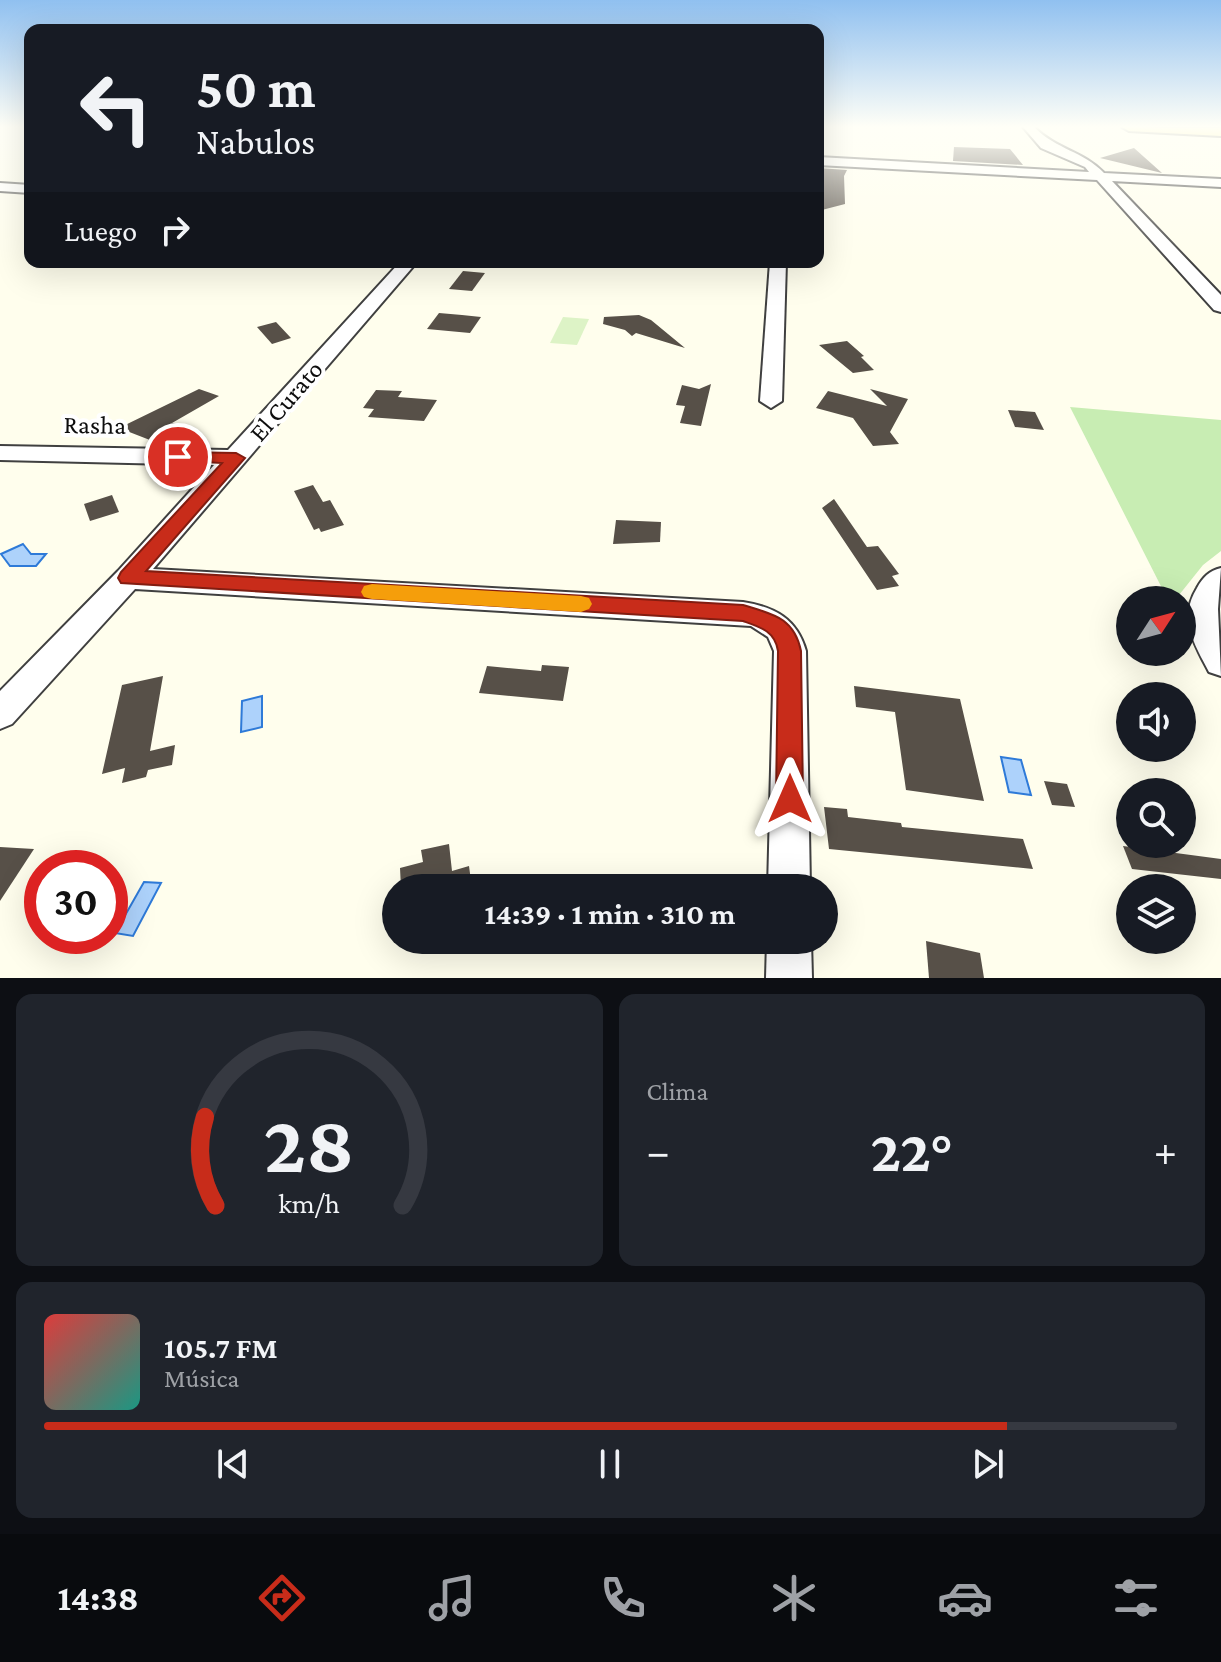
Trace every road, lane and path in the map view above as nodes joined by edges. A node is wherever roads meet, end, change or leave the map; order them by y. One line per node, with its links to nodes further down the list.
1 (1036, 173): 3 (street)
2 (1096, 173): 3 (street)
3 (1099, 176): 4 (street); 9 (street)
4 (1221, 183)
5 (0, 187): 6 (street)
6 (24, 189)
7 (404, 268): 12 (street, El Curato)
8 (778, 268): 10 (street)
9 (1221, 306)
10 (771, 401)
11 (0, 453): 12 (street, Rasha)
12 (236, 458): 13 (street, El Curato)
13 (128, 578): 16 (street, El Curato); 17 (street)
14 (1221, 578): 15 (street)
15 (1221, 663)
16 (0, 714)
17 (789, 874)
18 (789, 954): 19 (street)
19 (789, 978)

